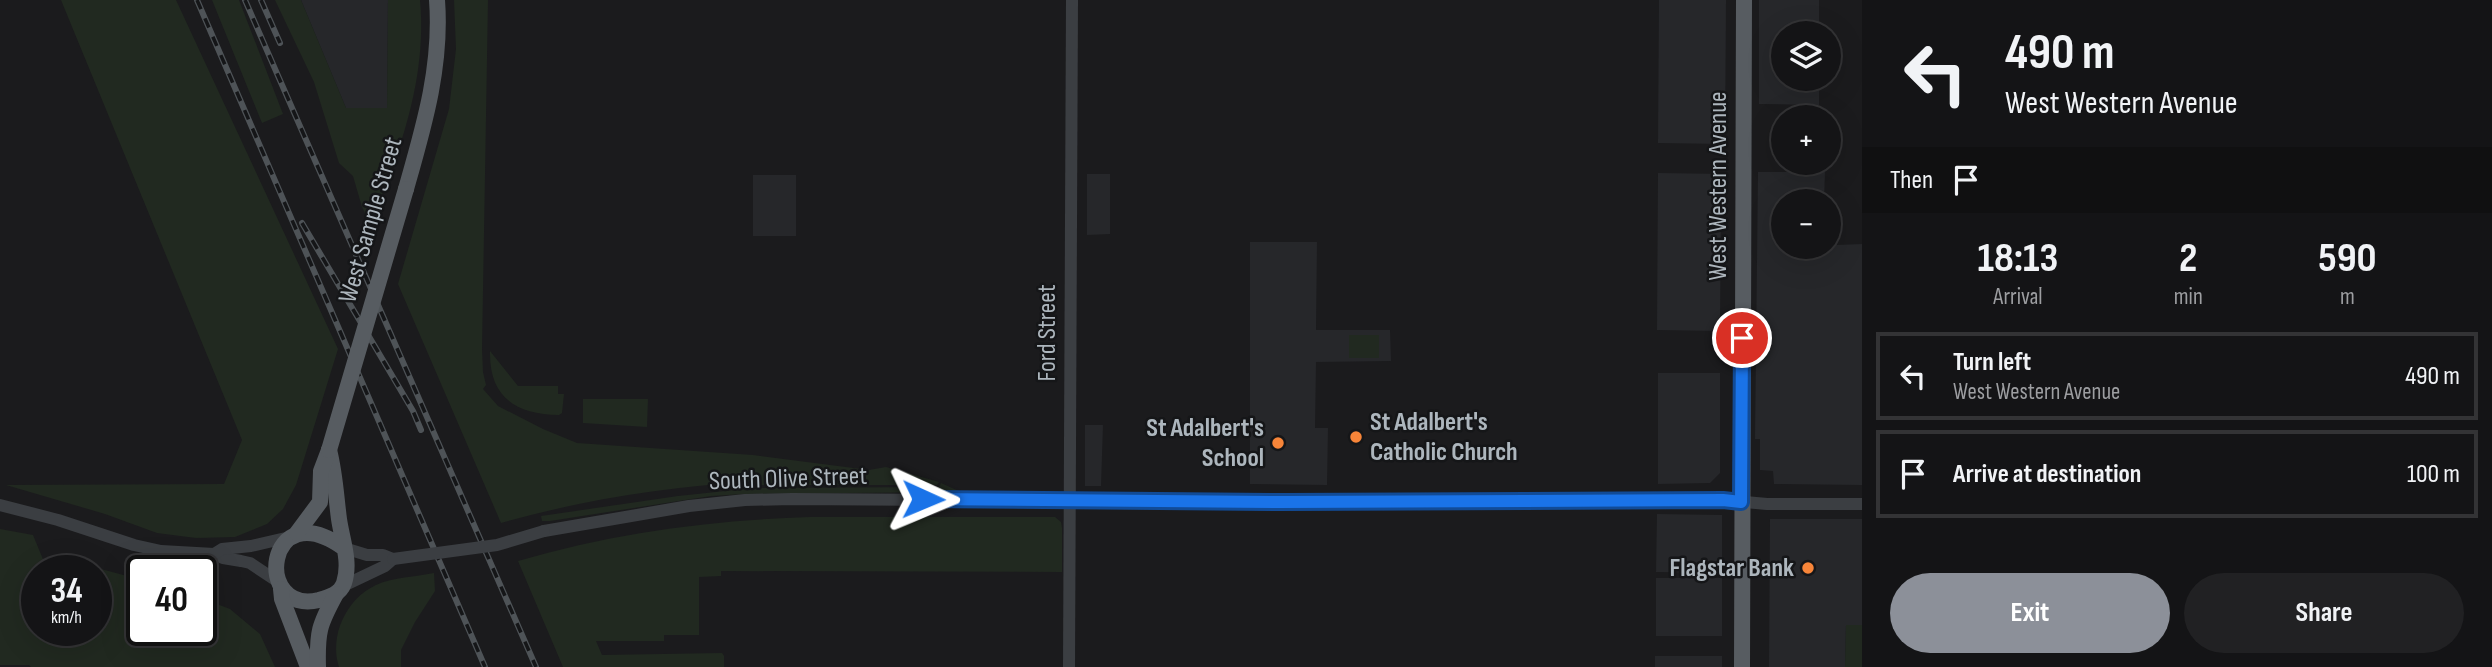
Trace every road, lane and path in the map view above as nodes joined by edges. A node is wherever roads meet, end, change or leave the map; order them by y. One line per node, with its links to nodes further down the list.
1 (437, 0): 4 (main road, West Sample Street, bridge)
2 (1072, 0): 5 (street, Ford Street)
3 (1744, 0): 6 (main road, West Western Avenue)
4 (329, 450): 9 (main road, West Sample Street); 10 (main road, West Sample Street)
5 (1068, 502): 6 (street, South Olive Street); 12 (street, South Olive Street, bridge); 17 (street, Ford Street)
6 (1741, 502): 7 (street, South Olive Street); 18 (main road, West Western Avenue)
7 (1862, 504)
8 (0, 505): 11 (street)
9 (293, 535): 10 (main road); 11 (street); 13 (main road)
10 (344, 548): 12 (street, South Olive Street); 14 (main road)
11 (214, 554): 13 (street)
12 (393, 559): 14 (street, South Olive Street)
13 (279, 585): 14 (main road); 15 (main road)
14 (339, 590): 16 (main road)
15 (309, 667)
16 (318, 667)
17 (1069, 667)
18 (1742, 667)

